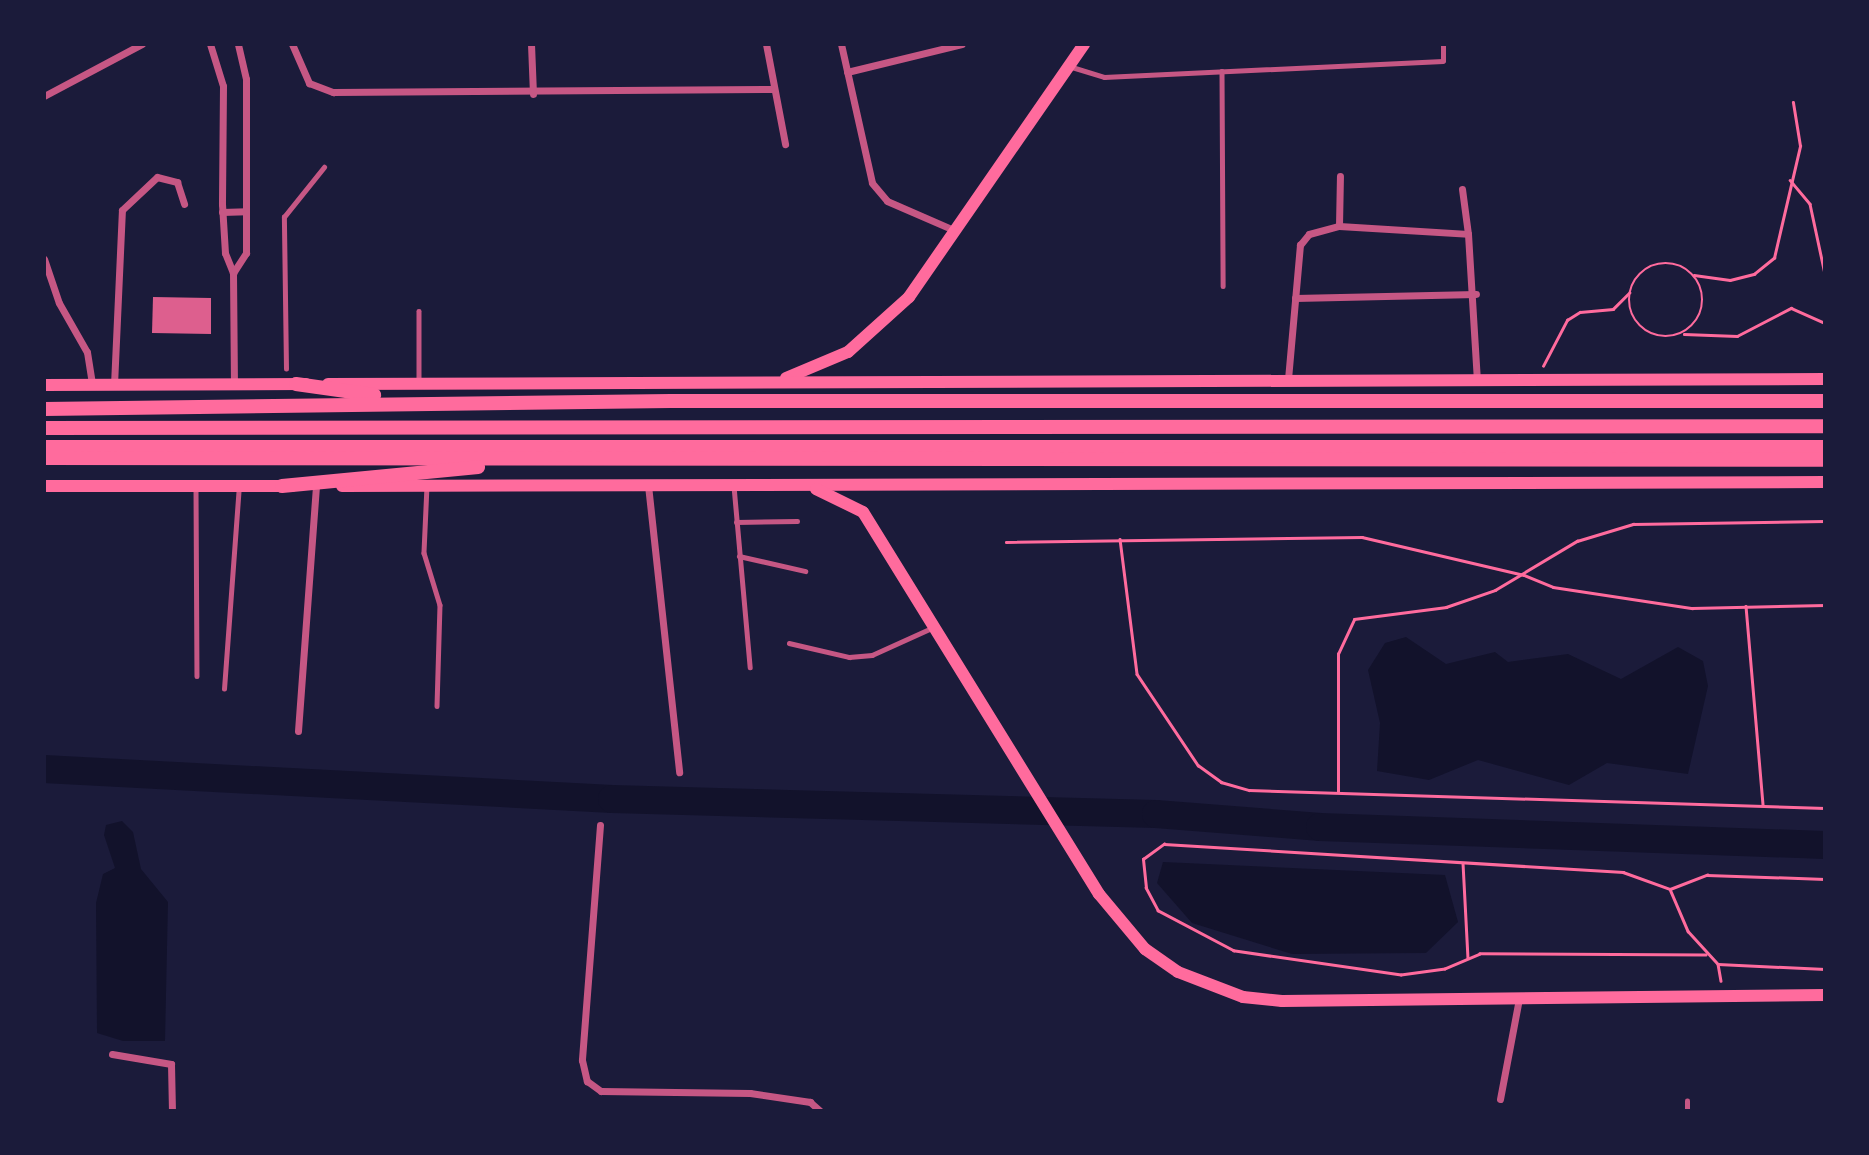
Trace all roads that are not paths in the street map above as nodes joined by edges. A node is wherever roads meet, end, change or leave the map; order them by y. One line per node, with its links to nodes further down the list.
1 (142, 44): 16 (street)
2 (210, 44): 23 (street)
3 (237, 44): 22 (street)
4 (292, 44): 15 (street)
5 (531, 44): 15 (street)
6 (766, 44): 14 (street)
7 (841, 44): 13 (street)
8 (961, 44): 13 (street)
9 (1084, 44): 11 (main road)
10 (1443, 44): 12 (lane)
11 (1069, 66): 12 (lane); 25 (main road)
12 (1222, 71): 29 (lane)
13 (847, 72): 25 (street)
14 (774, 89): 15 (street); 17 (street)
15 (533, 94)
16 (44, 96)
17 (785, 144)
18 (324, 167): 33 (lane)
19 (1340, 176): 24 (street)
20 (1462, 189): 26 (street)
21 (184, 204): 43 (street)
22 (246, 211): 23 (street); 28 (street)
23 (222, 212): 28 (street)
24 (1339, 226): 26 (street); 31 (street)
25 (957, 231): 37 (main road)
26 (1468, 234): 30 (street)
27 (44, 259): 42 (street)
28 (233, 273): 39 (street)
29 (1223, 286)
30 (1476, 294): 31 (street); 36 (street)
31 (1295, 298): 34 (street)
32 (419, 311): 38 (lane)
33 (286, 369)
34 (1288, 379): 36 (main road); 37 (main road)
35 (1825, 379): 36 (main road)
36 (1477, 380)
37 (772, 382): 38 (main road)
38 (419, 383): 40 (main road)
39 (234, 384): 40 (main road); 43 (main road)
40 (296, 384): 45 (main road)
41 (44, 385): 42 (main road)
42 (92, 385): 43 (main road)
43 (114, 385)
44 (1825, 401): 45 (main road)
45 (532, 402): 46 (main road)
46 (44, 409)
47 (1825, 426): 48 (main road)
48 (44, 428)
49 (44, 447): 50 (main road)
50 (1825, 447)
51 (44, 458): 52 (main road)
52 (549, 460): 53 (main road); 60 (main road)
53 (1825, 460)
54 (1825, 482): 63 (main road)
55 (427, 485): 56 (main road); 61 (main road); 73 (lane)
56 (648, 485): 62 (main road); 75 (street)
57 (44, 486): 58 (main road)
58 (196, 486): 59 (main road); 71 (lane)
59 (239, 486): 60 (main road); 72 (lane)
60 (282, 486): 61 (main road)
61 (316, 486): 74 (street)
62 (734, 486): 63 (main road); 65 (lane)
63 (806, 486): 68 (main road)
64 (797, 521): 65 (lane)
65 (736, 522): 66 (lane)
66 (739, 555): 67 (lane); 70 (lane)
67 (805, 571)
68 (938, 625): 69 (lane); 78 (main road)
69 (789, 643)
70 (750, 667)
71 (197, 676)
72 (224, 689)
73 (437, 706)
74 (298, 731)
75 (679, 772)
76 (600, 825): 83 (street)
77 (1825, 995): 78 (main road)
78 (1519, 998): 80 (street)
79 (112, 1054): 82 (street)
80 (1500, 1099)
81 (1687, 1101): 84 (lane)
82 (172, 1111)
83 (820, 1111)
84 (1687, 1111)

